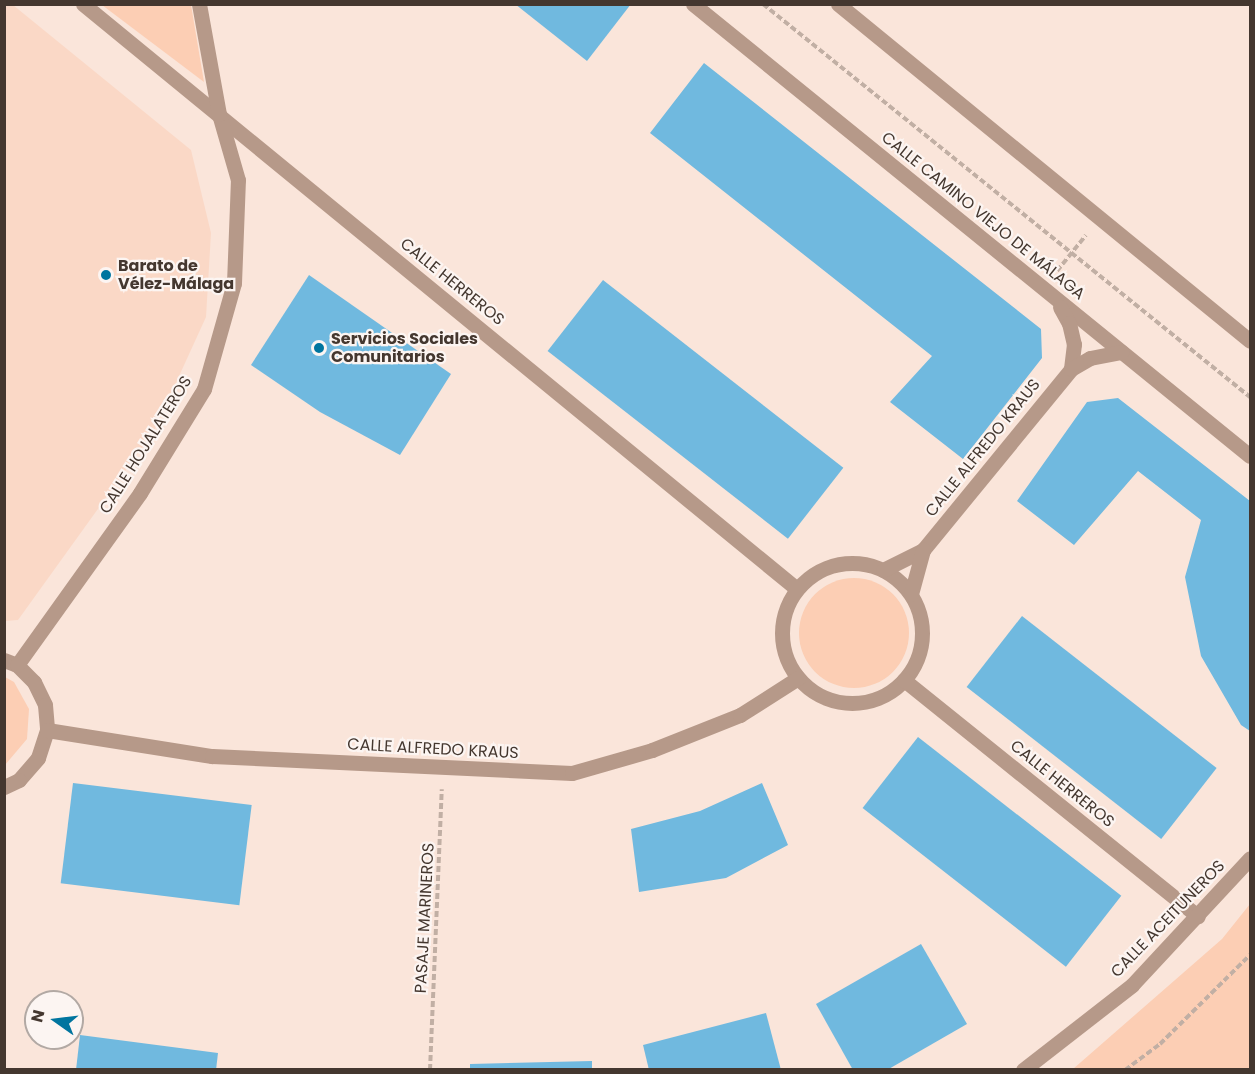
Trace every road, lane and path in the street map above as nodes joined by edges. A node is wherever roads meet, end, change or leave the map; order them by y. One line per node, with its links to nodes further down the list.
1 (83, 4): 6 (street, CALLE HERREROS)
2 (200, 4): 6 (street, CALLE HOJALATEROS)
3 (693, 4): 9 (street, CALLE CAMINO VIEJO DE MÁLAGA)
4 (763, 4): 8 (path, CALLE CAMINO VIEJO DE MÁLAGA)
5 (838, 4): 7 (street)
6 (219, 114): 18 (street, CALLE HERREROS); 20 (street, CALLE HOJALATEROS)
7 (1099, 218): 8 (path); 11 (street)
8 (1071, 254): 9 (path); 14 (path, CALLE CAMINO VIEJO DE MÁLAGA)
9 (1044, 288): 10 (street, CALLE CAMINO VIEJO DE MÁLAGA)
10 (1056, 299): 12 (street, CALLE CAMINO VIEJO DE MÁLAGA); 13 (street)
11 (1251, 341)
12 (1121, 352): 13 (street); 15 (street, CALLE CAMINO VIEJO DE MÁLAGA)
13 (1071, 369): 16 (street, CALLE ALFREDO KRAUS)
14 (1251, 397)
15 (1251, 456)
16 (923, 550): 17 (street, CALLE ALFREDO KRAUS); 19 (street, CALLE ALFREDO KRAUS)
17 (883, 570): 18 (street); 19 (street)
18 (797, 589): 21 (street)
19 (911, 594): 22 (street)
20 (10, 662): 23 (street)
21 (798, 678): 22 (street); 24 (street, CALLE ALFREDO KRAUS)
22 (904, 680): 27 (street, CALLE HERREROS)
23 (47, 730): 24 (street, CALLE ALFREDO KRAUS); 25 (street)
24 (443, 768): 29 (path, PASAJE MARINEROS)
25 (4, 787)
26 (1251, 858): 27 (street, CALLE ACEITUNEROS)
27 (1198, 916): 30 (street, CALLE ACEITUNEROS)
28 (1251, 955): 31 (path)
29 (430, 1070)
30 (1023, 1070)
31 (1125, 1070)

